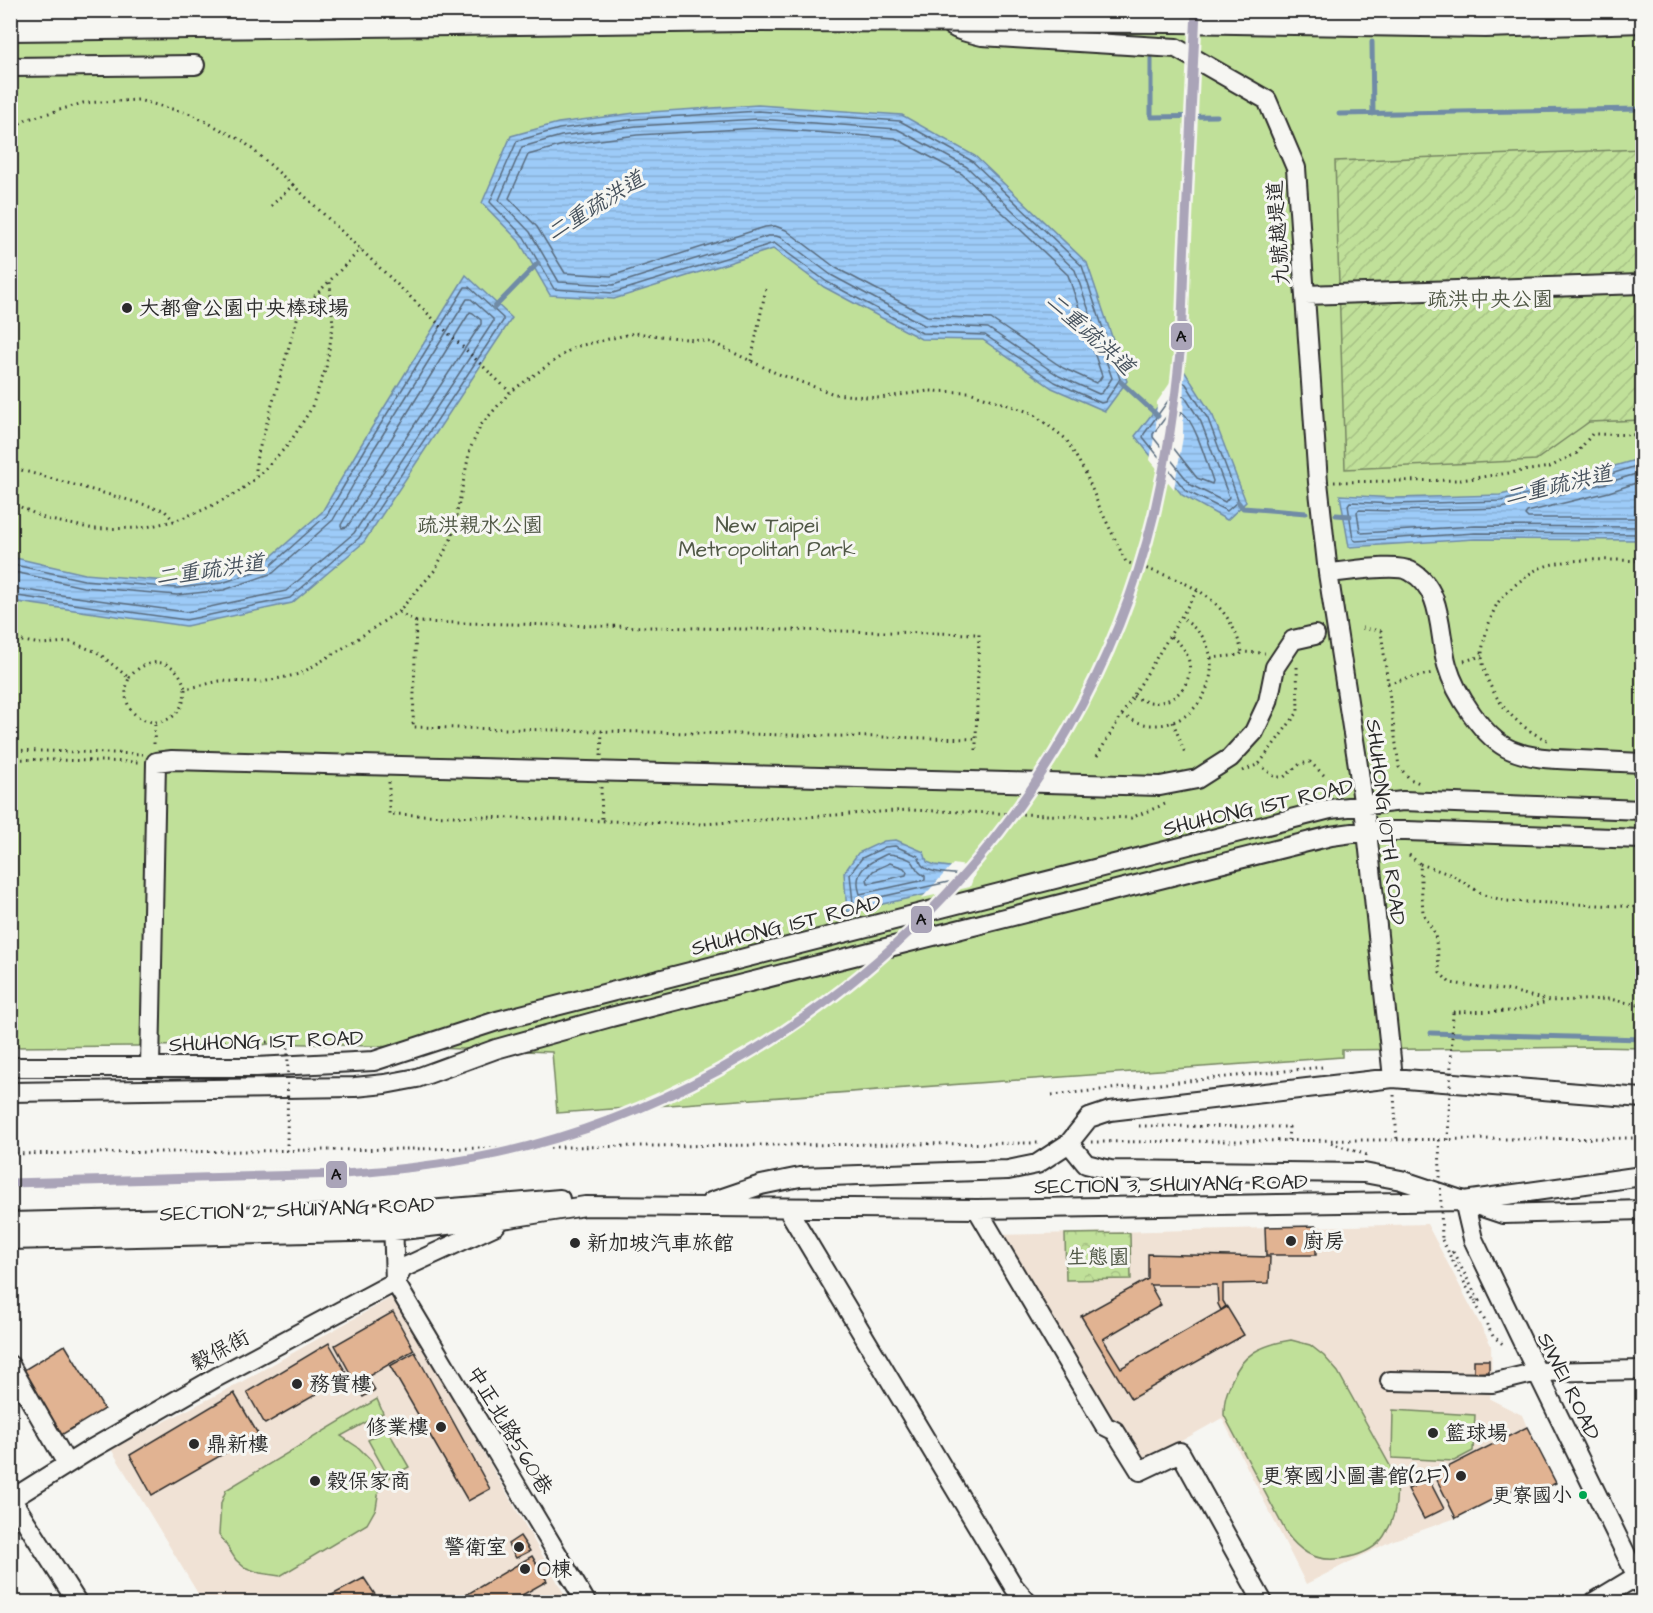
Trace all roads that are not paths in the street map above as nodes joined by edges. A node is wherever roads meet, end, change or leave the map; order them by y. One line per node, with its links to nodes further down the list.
1 (343, 10): 4 (highway)
2 (942, 10): 9 (street, 九號越堤道)
3 (1642, 19): 4 (highway, bridge)
4 (452, 22): 5 (highway)
5 (10, 27)
6 (195, 65): 7 (street)
7 (10, 67)
8 (1642, 284): 9 (street)
9 (1305, 295): 10 (street, 九號越堤道)
10 (1328, 573): 12 (street); 13 (street, SHUHONG 10TH ROAD)
11 (1315, 635): 18 (street)
12 (1642, 763)
13 (1363, 806): 14 (street, SHUHONG 1ST ROAD); 15 (street, SHUHONG 10TH ROAD); 18 (street, SHUHONG 1ST ROAD)
14 (1642, 810)
15 (1367, 831): 16 (street); 19 (street, SHUHONG 10TH ROAD); 20 (street)
16 (1642, 839)
17 (10, 1067): 18 (street, SHUHONG 1ST ROAD)
18 (150, 1067)
19 (1393, 1086): 21 (street); 22 (street)
20 (10, 1092)
21 (1642, 1098)
22 (1075, 1143): 24 (street); 26 (street)
23 (1642, 1176): 24 (street, SECTION 3, SHUIYANG ROAD)
24 (1464, 1201): 28 (street, SECTION 3, SHUIYANG ROAD); 29 (street); 38 (street, SIWEI ROAD)
25 (585, 1206): 26 (street, SECTION 2, SHUIYANG ROAD); 30 (street, SECTION 2, SHUIYANG ROAD); 31 (street, SECTION 2, SHUIYANG ROAD)
26 (698, 1207): 27 (street, SECTION 3, SHUIYANG ROAD)
27 (787, 1208): 28 (street, SECTION 3, SHUIYANG ROAD); 45 (street)
28 (977, 1209): 46 (street)
29 (1642, 1210)
30 (393, 1213): 32 (street, SECTION 2, SHUIYANG ROAD); 33 (street)
31 (509, 1218): 33 (street, SECTION 2, SHUIYANG ROAD); 35 (street, 穀保街)
32 (10, 1222)
33 (393, 1231): 34 (street, SECTION 2, SHUIYANG ROAD); 35 (street)
34 (10, 1240)
35 (395, 1281): 40 (street, 穀保街); 44 (street, 中正北路560巷)
36 (10, 1365): 40 (street)
37 (1642, 1370): 38 (street)
38 (1537, 1372): 39 (street); 42 (street, SIWEI ROAD)
39 (1390, 1382)
40 (67, 1464): 41 (street, 穀保街)
41 (11, 1500): 43 (street)
42 (1640, 1581): 47 (street)
43 (76, 1602)
44 (586, 1602)
45 (1027, 1602)
46 (1263, 1602)
47 (1594, 1602)

